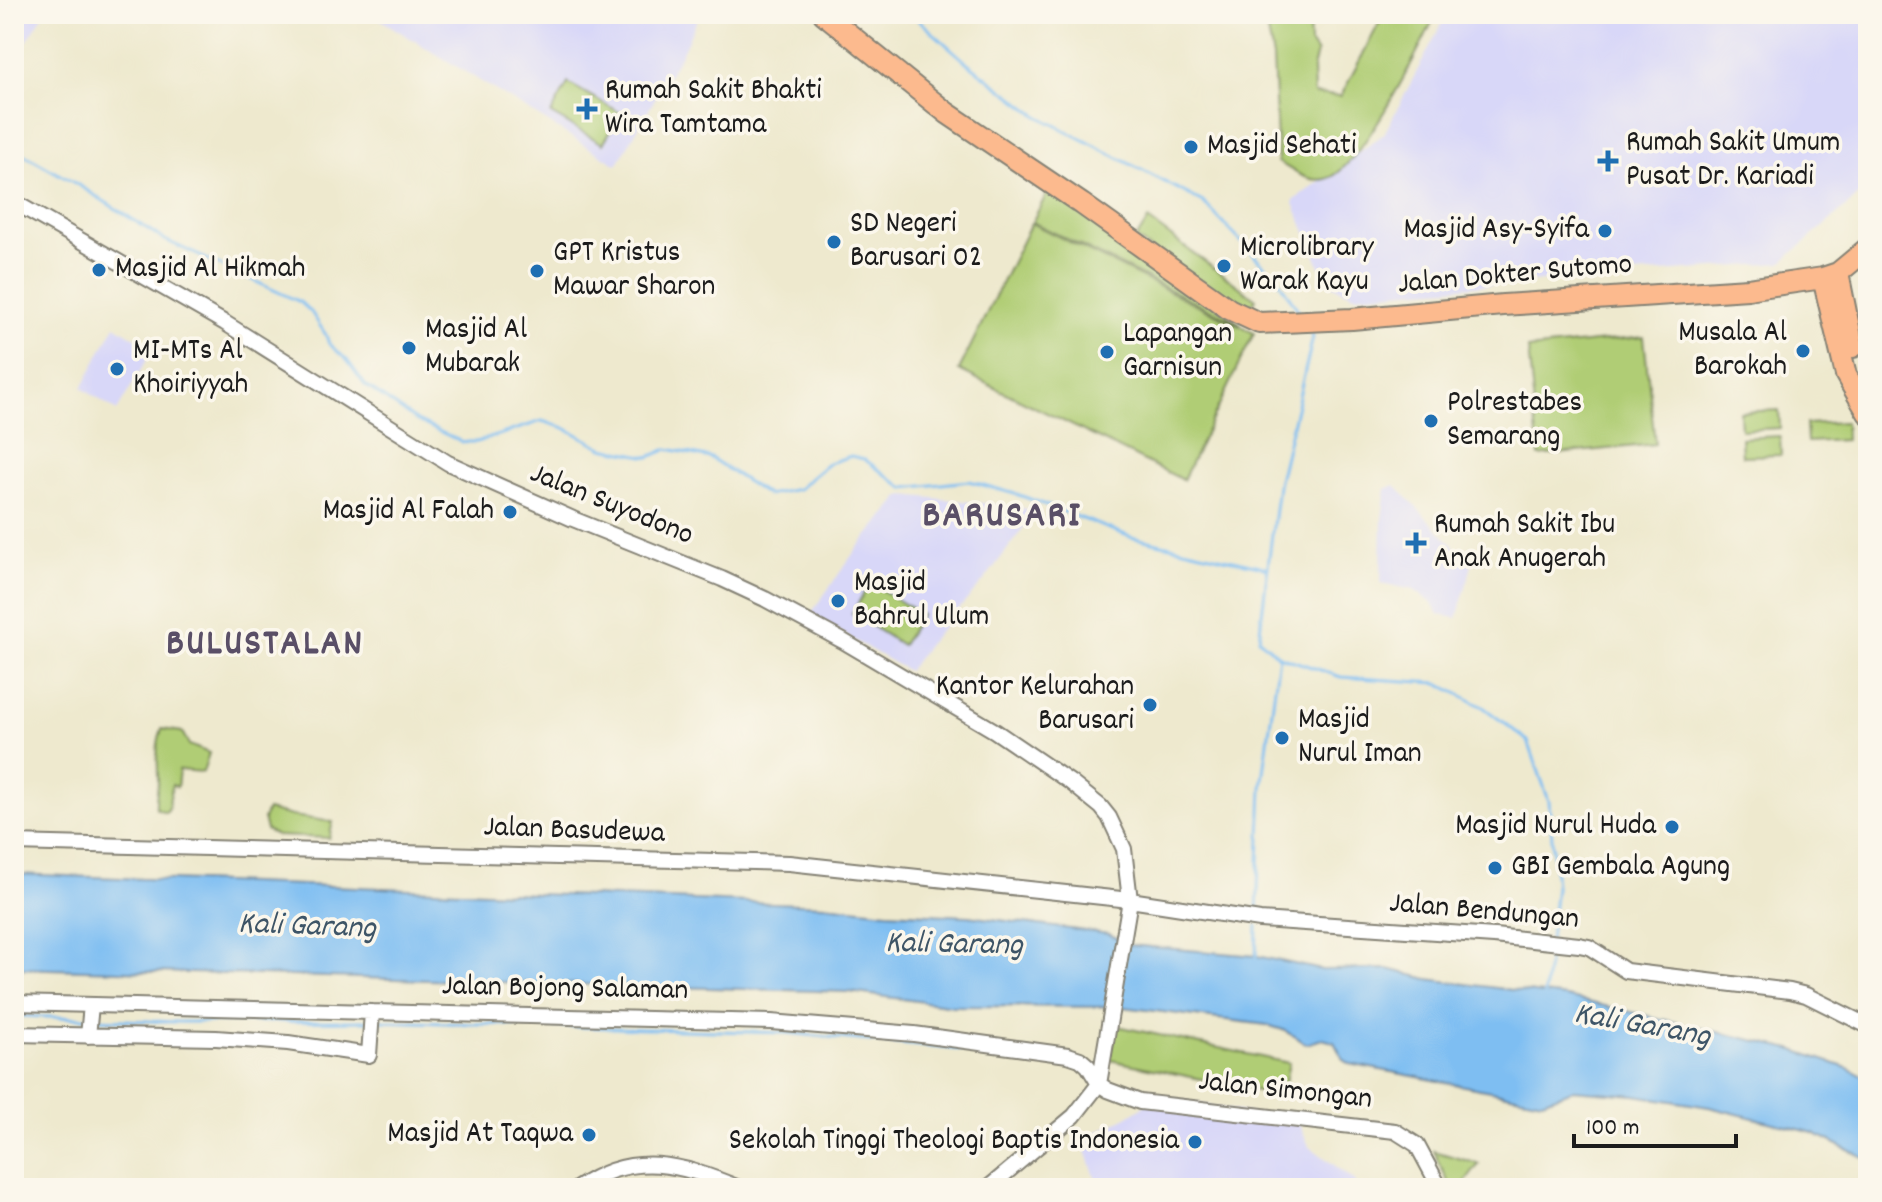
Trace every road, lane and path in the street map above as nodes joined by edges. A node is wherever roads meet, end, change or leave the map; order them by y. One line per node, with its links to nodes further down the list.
1 (824, 14): 4 (highway, Jalan Dokter Sutomo)
2 (14, 202): 8 (street, Jalan Suyodono)
3 (1868, 248): 4 (highway)
4 (1830, 275): 5 (highway); 6 (highway)
5 (1868, 389)
6 (1868, 413)
7 (14, 843): 8 (street, Jalan Basudewa)
8 (1130, 900): 12 (street, Jalan Bendungan); 15 (street, Jalan Suyodono)
9 (14, 1003): 10 (street, Jalan Bojong Salaman)
10 (91, 1009): 11 (street, Jalan Bojong Salaman); 13 (street)
11 (372, 1014): 13 (street); 15 (street, Jalan Bojong Salaman)
12 (1868, 1026)
13 (89, 1033): 14 (street)
14 (14, 1034)
15 (1099, 1084): 18 (street); 19 (street, Jalan Simongan)
16 (578, 1188): 17 (street)
17 (739, 1188)
18 (988, 1188)
19 (1440, 1188)

